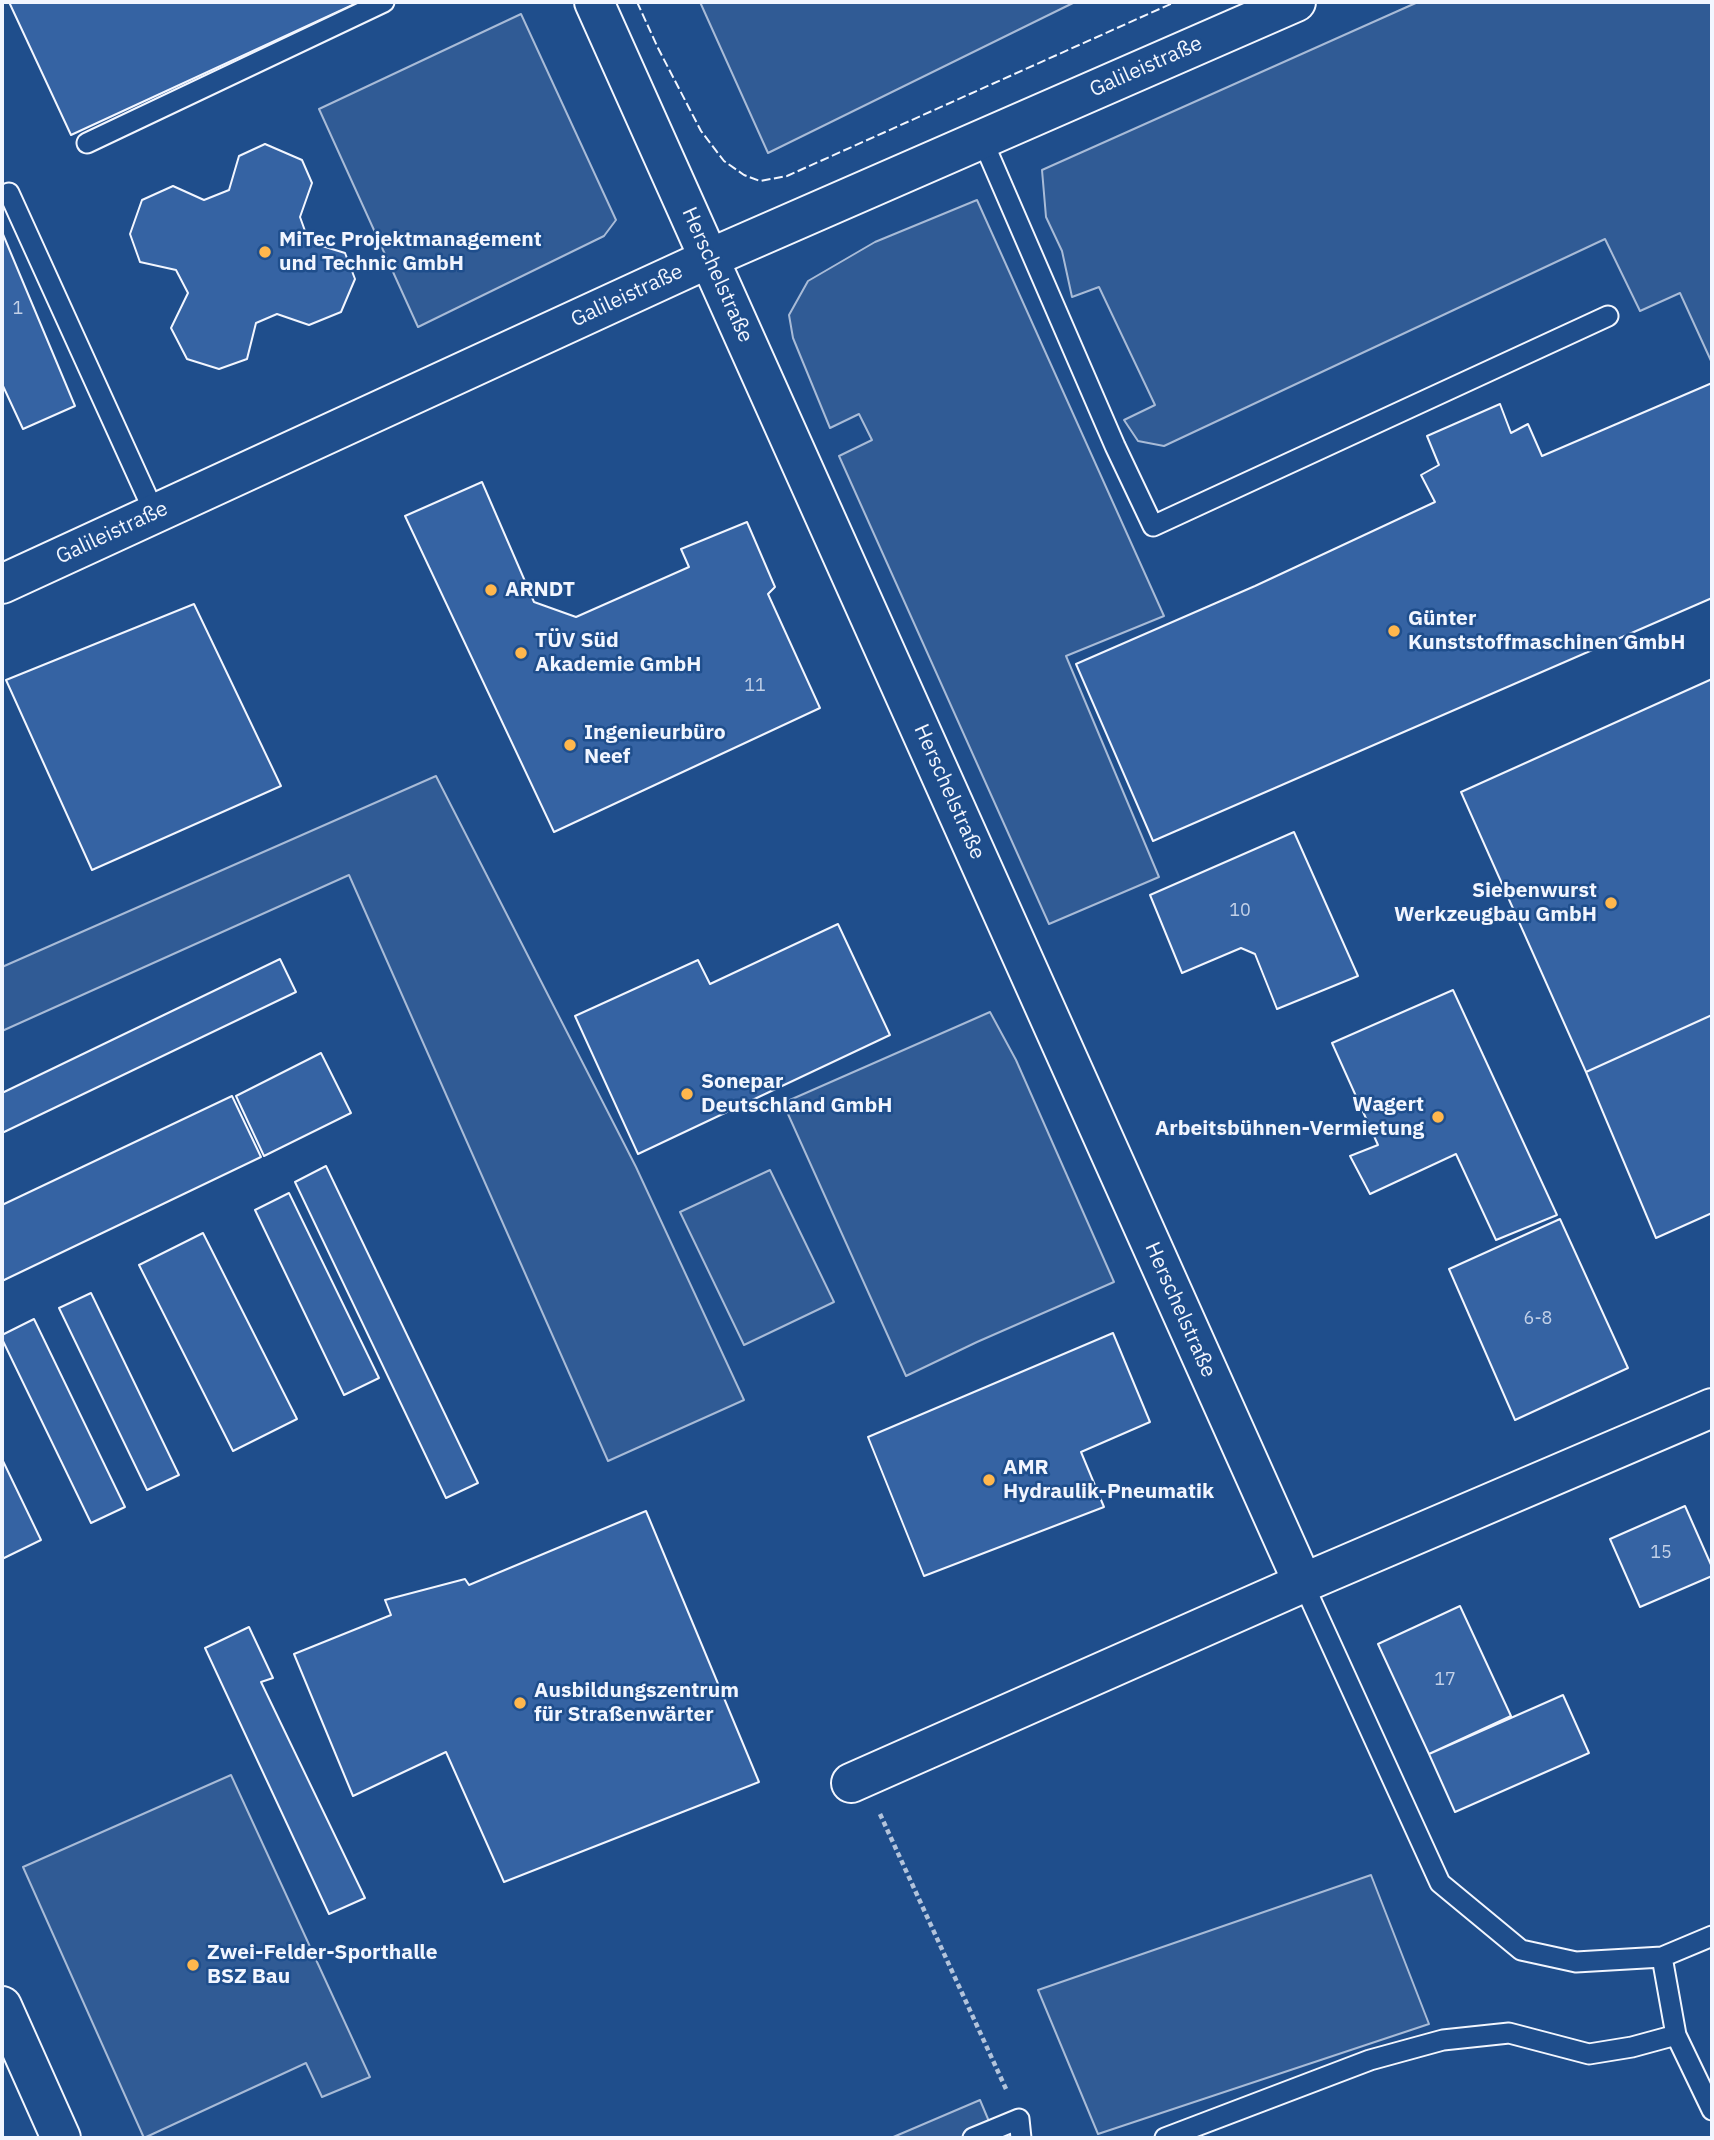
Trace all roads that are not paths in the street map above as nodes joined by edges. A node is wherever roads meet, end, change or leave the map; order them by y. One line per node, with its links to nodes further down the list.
1 (384, 2): 5 (lane)
2 (594, 2): 7 (street, Herschelstraße)
3 (1296, 2): 4 (street, Galileistraße)
4 (982, 139): 7 (street, Galileistraße); 8 (lane)
5 (87, 143)
6 (9, 193): 9 (lane)
7 (710, 258): 9 (street, Galileistraße); 12 (street, Herschelstraße)
8 (1608, 316)
9 (155, 513): 10 (street, Galileistraße)
10 (2, 584)
11 (1712, 1408): 12 (street)
12 (1303, 1583): 13 (street); 15 (lane)
13 (857, 1780)
14 (1712, 1936): 15 (lane)
15 (1662, 1957): 17 (lane)
16 (2, 2006): 20 (street)
17 (1676, 2035): 18 (lane); 22 (lane)
18 (1712, 2110)
19 (1020, 2129): 21 (lane)
20 (61, 2138)
21 (973, 2138)
22 (1165, 2138)

